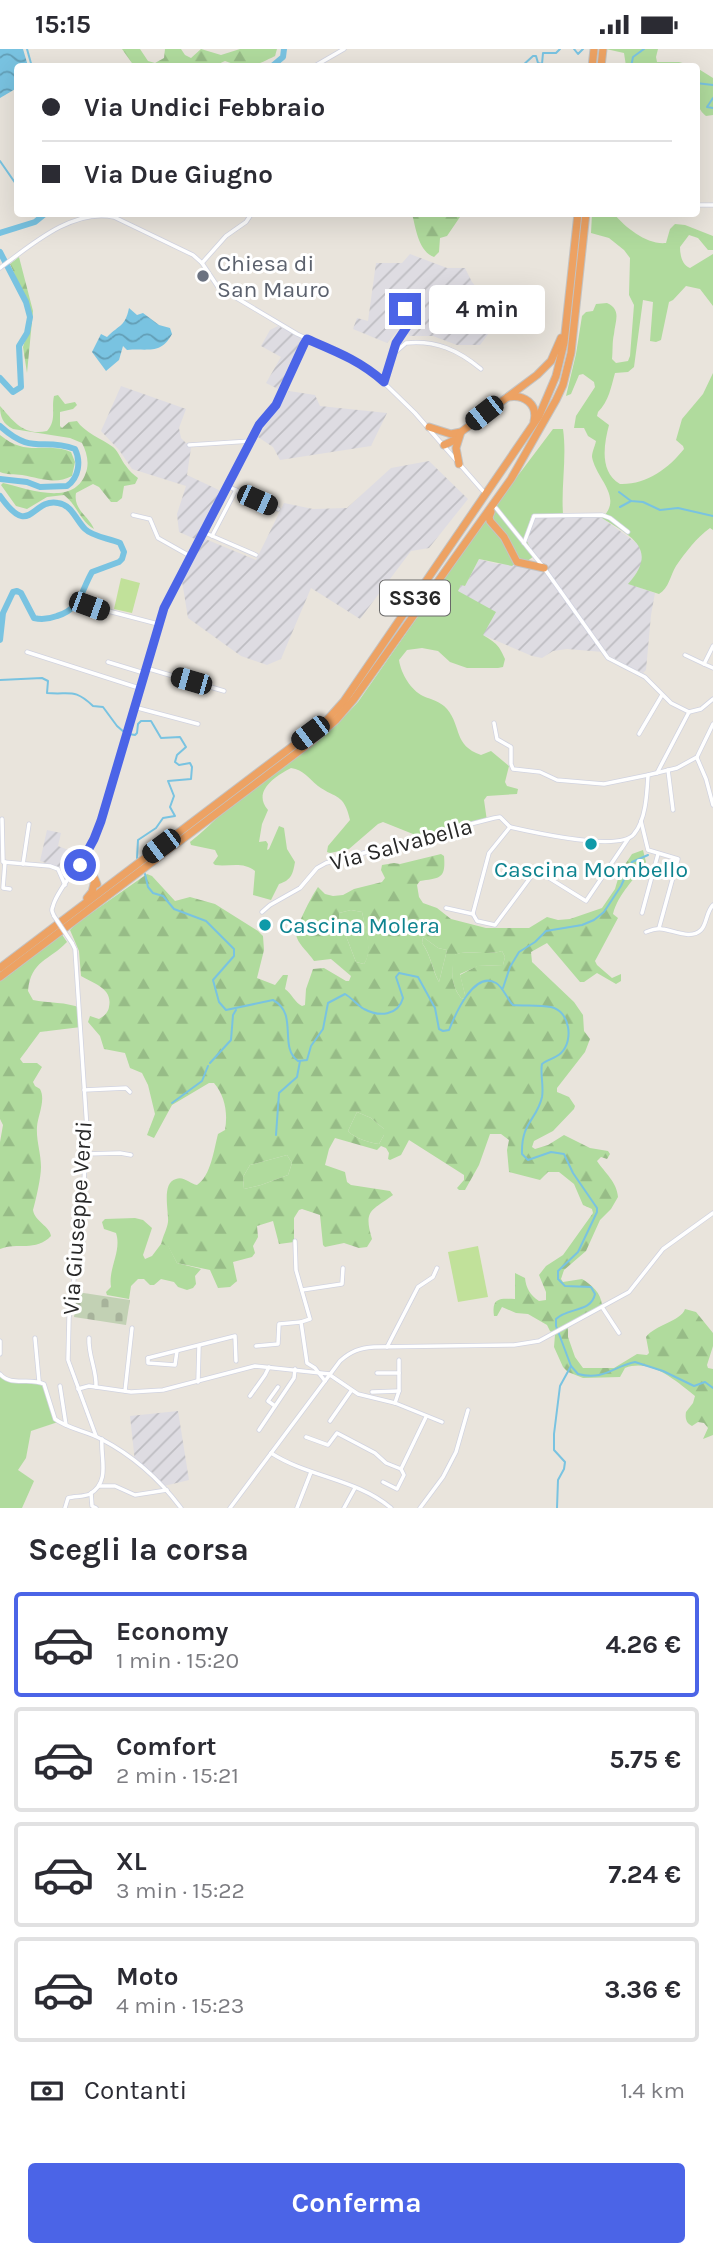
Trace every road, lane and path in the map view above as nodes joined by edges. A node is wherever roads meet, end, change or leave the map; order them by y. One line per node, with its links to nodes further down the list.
1 (345, 49): 2 (street)
2 (320, 63)
3 (81, 217): 10 (street)
4 (114, 217): 9 (street)
5 (249, 217): 9 (street)
6 (578, 217): 8 (highway, SS36)
7 (586, 217): 26 (highway, SS36)
8 (573, 254): 18 (highway); 25 (highway, SS36)
9 (202, 263): 13 (street)
10 (0, 268)
11 (399, 307): 12 (street)
12 (400, 334): 14 (street); 15 (street)
13 (307, 339): 17 (street); 21 (street)
14 (406, 343): 15 (street); 16 (street)
15 (391, 355): 17 (street)
16 (481, 369)
17 (384, 382): 19 (street)
18 (504, 398): 20 (highway); 25 (highway)
19 (429, 427): 20 (highway); 23 (street)
20 (456, 435): 23 (highway); 24 (highway)
21 (251, 440): 22 (street); 27 (street)
22 (189, 445)
23 (444, 445): 24 (street)
24 (459, 464): 29 (street)
25 (503, 471): 80 (highway, SS36)
26 (516, 473): 33 (highway); 41 (highway, SS36)
27 (227, 486): 28 (street); 34 (street)
28 (236, 490): 31 (street); 36 (street)
29 (483, 491)
30 (496, 508): 37 (street)
31 (278, 509)
32 (133, 516): 39 (street)
33 (493, 524): 40 (highway); 41 (highway)
34 (203, 532): 36 (street); 39 (street)
35 (628, 532): 37 (street)
36 (212, 536): 38 (street)
37 (524, 543): 40 (street)
38 (256, 555)
39 (190, 556): 44 (street)
40 (534, 560): 42 (highway)
41 (453, 561): 91 (highway, SS36)
42 (545, 569): 55 (street)
43 (89, 606): 44 (street)
44 (158, 624): 50 (street)
45 (713, 646): 49 (street)
46 (27, 652): 53 (street)
47 (685, 655): 49 (street)
48 (108, 662): 52 (street)
49 (704, 664): 51 (street)
50 (146, 668): 52 (street); 54 (street)
51 (713, 668)
52 (144, 673): 53 (street)
53 (139, 688): 57 (street)
54 (224, 691)
55 (662, 695): 58 (street); 62 (street)
56 (713, 699): 58 (street)
57 (134, 707): 60 (street); 76 (street)
58 (689, 712): 65 (street)
59 (494, 723): 66 (street)
60 (198, 724)
61 (713, 724): 63 (street)
62 (639, 734)
63 (696, 757): 64 (street); 67 (street)
64 (668, 770): 65 (street); 68 (street)
65 (657, 773): 66 (street)
66 (648, 775): 70 (street)
67 (713, 805)
68 (673, 810)
69 (2, 819): 75 (street)
70 (641, 821): 73 (street); 74 (street)
71 (29, 824): 77 (street)
72 (510, 827): 73 (street, Via Salvabella); 84 (street, Via Salvabella); 86 (street)
73 (628, 839): 86 (street)
74 (658, 854): 85 (street); 88 (street)
75 (5, 862): 77 (street); 81 (street)
76 (82, 862): 78 (highway); 79 (street)
77 (23, 864): 79 (street)
78 (95, 880): 80 (highway); 87 (highway)
79 (65, 885): 92 (street, Via Giuseppe Verdi, bridge)
80 (107, 887): 87 (highway, SS36)
81 (10, 889)
82 (713, 905): 88 (street)
83 (446, 908): 86 (street)
84 (262, 912)
85 (642, 913)
86 (473, 914)
87 (52, 927): 90 (highway, SS36)
88 (659, 928): 89 (street)
89 (646, 932)
90 (0, 968)
91 (0, 977)
92 (84, 1090): 93 (street); 94 (street, Via Giuseppe Verdi)
93 (130, 1092)
94 (86, 1154): 95 (street); 127 (street, Via Giuseppe Verdi)
95 (131, 1155)
96 (713, 1213): 101 (street)
97 (295, 1241): 100 (street)
98 (343, 1268): 100 (street)
99 (437, 1268): 110 (street)
100 (302, 1290): 102 (street)
101 (602, 1307): 104 (street); 110 (street)
102 (301, 1322): 109 (street); 117 (street)
103 (132, 1328): 128 (street)
104 (619, 1333)
105 (35, 1338): 122 (street)
106 (89, 1338): 125 (street)
107 (0, 1341): 112 (street)
108 (199, 1345): 111 (street); 114 (street); 123 (street)
109 (256, 1346)
110 (387, 1347): 121 (street)
111 (177, 1351): 111 (street)
112 (0, 1354)
113 (399, 1360): 119 (street)
114 (236, 1361)
115 (269, 1367): 116 (street); 123 (street); 132 (street)
116 (295, 1369): 117 (street); 134 (street)
117 (317, 1372): 121 (street); 121 (street)
118 (377, 1373): 119 (street)
119 (399, 1373): 130 (street)
120 (0, 1374): 122 (street)
121 (328, 1377): 129 (street); 145 (street)
122 (38, 1381): 139 (street)
123 (198, 1383): 128 (street)
124 (60, 1387): 139 (street)
125 (96, 1387): 127 (street); 128 (street)
126 (278, 1387): 134 (street)
127 (78, 1389): 140 (street, Via Giuseppe Verdi)
128 (125, 1391)
129 (351, 1391): 133 (street); 137 (street)
130 (399, 1391): 131 (street); 133 (street)
131 (372, 1392)
132 (250, 1397)
133 (395, 1403): 136 (street)
134 (275, 1406): 141 (street)
135 (468, 1410): 162 (street)
136 (426, 1417): 138 (street); 148 (street)
137 (330, 1421)
138 (442, 1422)
139 (66, 1425): 142 (street)
140 (95, 1428): 142 (street, Via Giuseppe Verdi); 144 (street)
141 (259, 1430)
142 (96, 1436): 144 (street)
143 (306, 1437): 148 (street)
144 (103, 1440): 151 (street); 153 (street)
145 (271, 1453): 146 (street); 147 (street)
146 (265, 1461): 147 (street); 155 (street)
147 (282, 1461): 149 (street)
148 (401, 1469): 150 (street)
149 (312, 1472): 152 (street); 159 (street)
150 (383, 1482)
151 (98, 1486): 153 (street); 154 (street)
152 (356, 1487): 160 (street); 161 (street)
153 (167, 1490): 158 (street)
154 (92, 1492): 156 (street); 157 (street)
155 (233, 1507)
156 (65, 1508)
157 (96, 1508)
158 (181, 1508)
159 (297, 1508)
160 (344, 1508)
161 (391, 1508)
162 (420, 1508)

